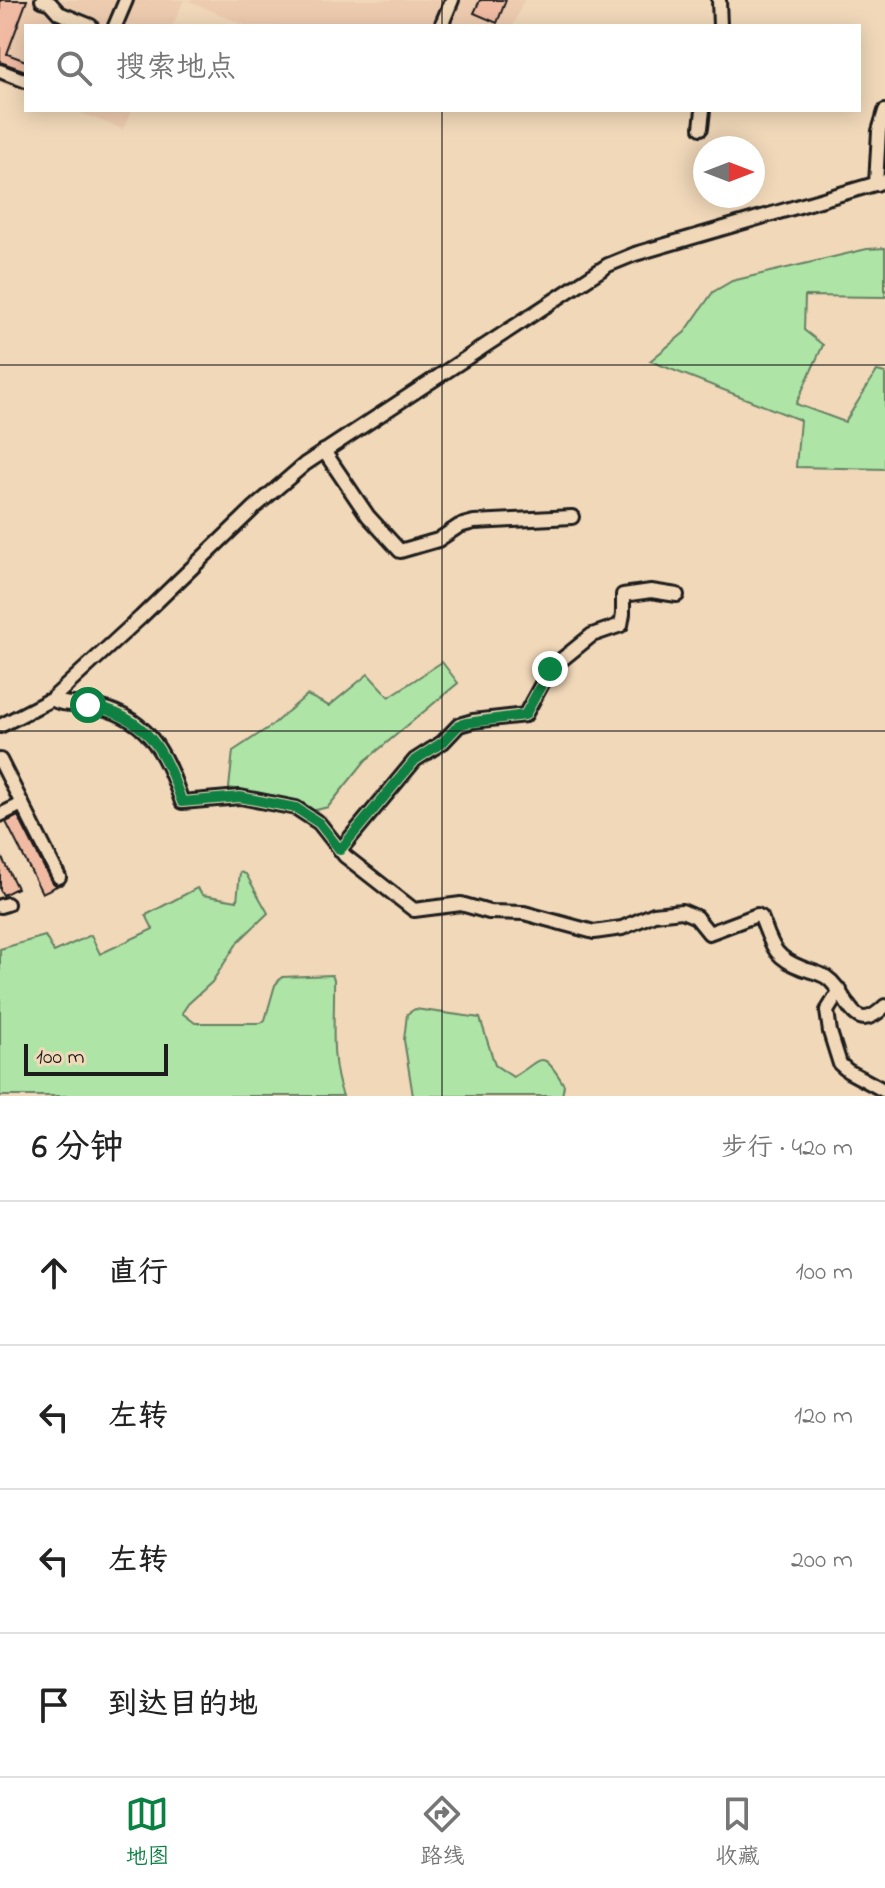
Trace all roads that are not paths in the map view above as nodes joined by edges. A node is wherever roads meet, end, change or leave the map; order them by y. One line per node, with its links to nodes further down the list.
1 (42, 0): 5 (street)
2 (126, 0): 6 (street)
3 (452, 0): 7 (street)
4 (719, 0): 8 (street)
5 (86, 24)
6 (116, 24)
7 (442, 24)
8 (720, 24)
9 (0, 71): 10 (street)
10 (24, 80)
11 (885, 111): 14 (street)
12 (703, 112): 13 (street)
13 (701, 128)
14 (880, 182): 15 (street)
15 (324, 451): 16 (street); 18 (street)
16 (572, 517)
17 (677, 595): 23 (street)
18 (52, 699): 19 (street); 23 (street)
19 (0, 726)
20 (0, 760): 21 (street)
21 (22, 804): 22 (street); 24 (street)
22 (0, 815)
23 (340, 850): 25 (street)
24 (59, 877)
25 (840, 990): 26 (street); 27 (street)
26 (885, 1006)
27 (885, 1091)

